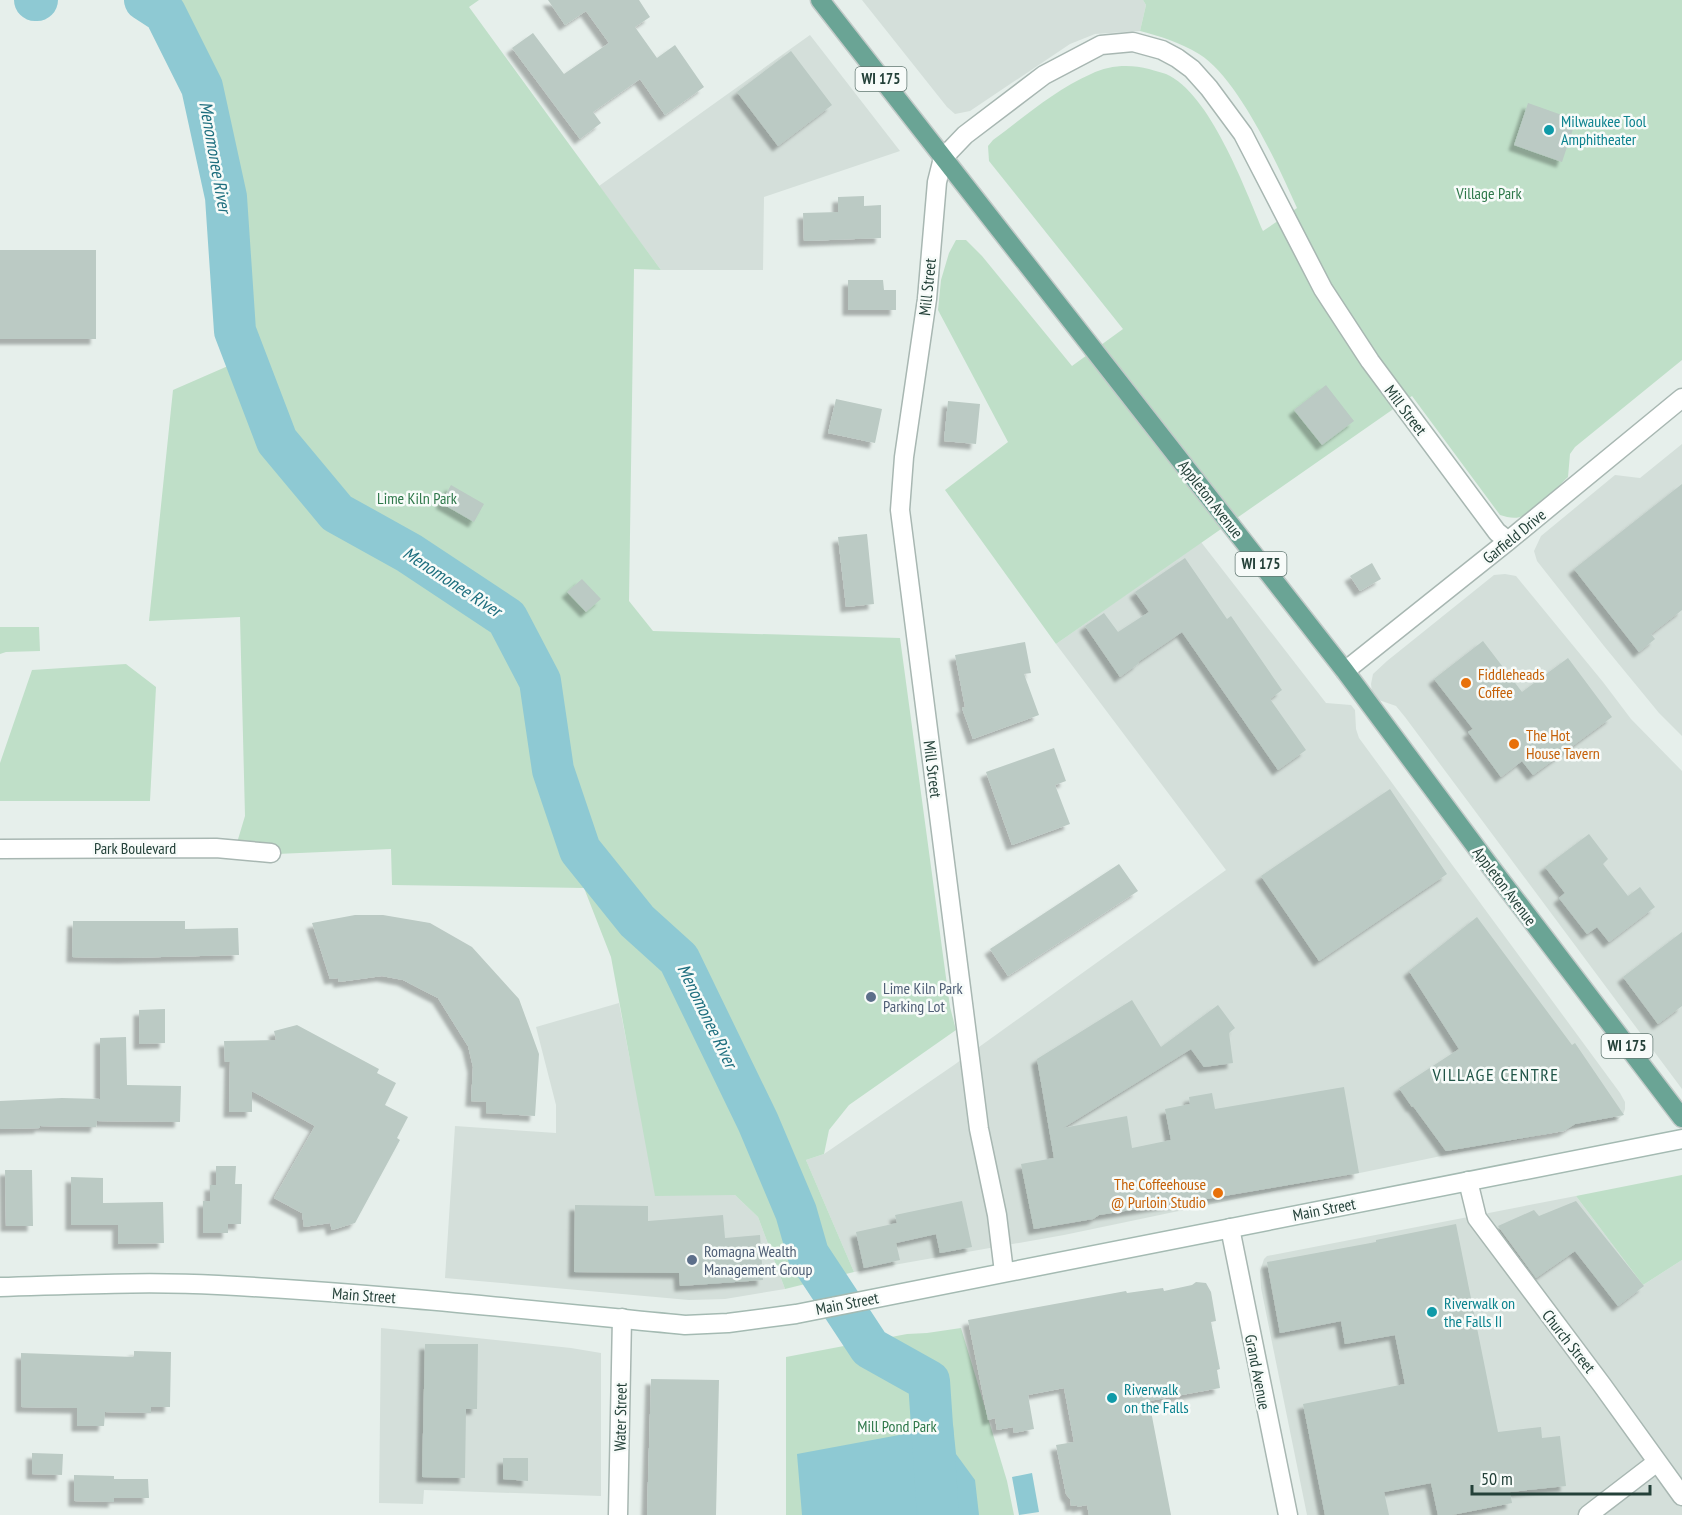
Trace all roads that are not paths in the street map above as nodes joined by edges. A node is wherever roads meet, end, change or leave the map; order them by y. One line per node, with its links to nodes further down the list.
1 (820, 0): 2 (main road, Appleton Avenue / WI 175)
2 (943, 158): 4 (street, Mill Street); 5 (main road, Appleton Avenue / WI 175); 12 (street, Mill Street)
3 (1682, 398): 4 (street, Garfield Drive)
4 (1508, 541): 5 (street, Garfield Drive)
5 (1345, 670): 8 (main road, Appleton Avenue / WI 175)
6 (0, 849): 7 (street, Park Boulevard)
7 (270, 853)
8 (1682, 1118)
9 (1682, 1139): 10 (street, Main Street)
10 (1468, 1181): 11 (street, Main Street); 15 (street, Church Street)
11 (1230, 1228): 12 (street, Main Street); 18 (street, Grand Avenue)
12 (1004, 1272): 14 (street, Main Street)
13 (0, 1287): 14 (street, Main Street)
14 (621, 1318): 17 (street, Water Street)
15 (1657, 1462): 16 (street, Church Street); 19 (street)
16 (1682, 1496)
17 (618, 1515)
18 (1288, 1515)
19 (1588, 1515)

